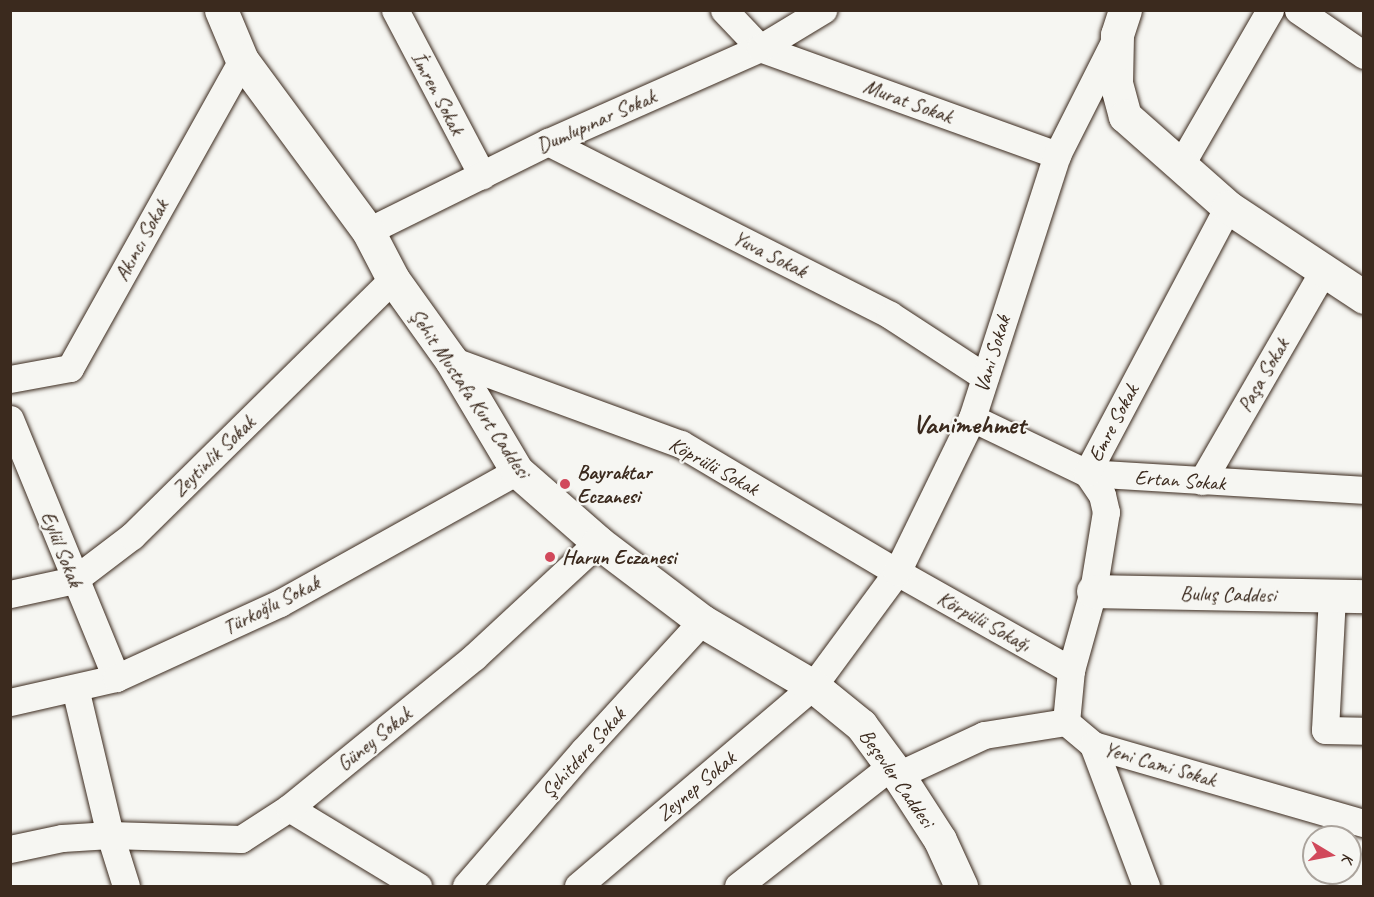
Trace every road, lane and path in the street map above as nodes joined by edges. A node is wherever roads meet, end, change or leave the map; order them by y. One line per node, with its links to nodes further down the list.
1 (221, 10): 10 (main road, Şehit Mustafa Kurt Caddesi)
2 (395, 10): 14 (street, İmren Sokak)
3 (724, 10): 8 (street)
4 (823, 10): 8 (street, Dumlupınar Sokak)
5 (1270, 10): 13 (street)
6 (1299, 10): 9 (street)
7 (1123, 17): 12 (street, Vani Sokak); 13 (main road)
8 (760, 48): 11 (street, Dumlupınar Sokak); 12 (street, Murat Sokak)
9 (1364, 55)
10 (242, 60): 16 (main road, Şehit Mustafa Kurt Caddesi); 22 (street, Akıncı Sokak)
11 (548, 142): 14 (street, Dumlupınar Sokak); 21 (street, Yuva Sokak)
12 (1057, 155): 21 (street, Vani Sokak)
13 (1180, 166): 15 (main road)
14 (482, 175): 16 (street, Dumlupınar Sokak)
15 (1227, 207): 17 (main road); 26 (street, Emre Sokak)
16 (368, 231): 18 (main road, Şehit Mustafa Kurt Caddesi)
17 (1324, 270): 19 (main road); 27 (street, Paşa Sokak)
18 (393, 279): 20 (main road, Şehit Mustafa Kurt Caddesi); 31 (street, Zeytinlik Sokak)
19 (1364, 297)
20 (451, 360): 25 (main road, Şehit Mustafa Kurt Caddesi); 30 (street, Köprülü Sokak)
21 (985, 377): 23 (street, Vani Sokak)
22 (10, 379)
23 (972, 418): 26 (street, Ertan Sokak); 30 (street, Vani Sokak)
24 (10, 419): 31 (street, Eylül Sokak)
25 (518, 471): 29 (main road, Şehit Mustafa Kurt Caddesi); 38 (street, Türkoğlu Sokak)
26 (1087, 473): 27 (street, Ertan Sokak); 32 (street, Emre Sokak)
27 (1202, 481): 28 (street, Ertan Sokak)
28 (1364, 490)
29 (598, 542): 36 (main road, Şehit Mustafa Kurt Caddesi); 46 (street, Güney Sokak)
30 (897, 572): 37 (street, Körpülü Sokağı); 39 (street, Vani Sokak)
31 (75, 580): 33 (street, Zeytinlik Sokak); 38 (street, Eylül Sokak)
32 (1093, 591): 34 (main road, Buluş Caddesi); 37 (street, Emre Sokak)
33 (10, 594)
34 (1332, 596): 35 (main road, Buluş Caddesi); 43 (street)
35 (1364, 596)
36 (702, 621): 39 (main road, Şehit Mustafa Kurt Caddesi); 52 (street, Şehitdere Sokak)
37 (1071, 670): 42 (street, Emre Sokak)
38 (116, 678): 40 (street, Türkoğlu Sokak)
39 (813, 686): 45 (main road, Beşevler Caddesi); 53 (street, Zeynep Sokak)
40 (75, 688): 41 (street, Türkoğlu Sokak); 48 (street)
41 (10, 702)
42 (1066, 722): 44 (street, Yeni Cami Sokak); 45 (street)
43 (1364, 731)
44 (1093, 745): 47 (street, Yeni Cami Sokak); 56 (street)
45 (895, 770): 54 (street); 55 (main road, Beşevler Caddesi)
46 (289, 808): 48 (street, Güney Sokak); 51 (street)
47 (1364, 823)
48 (110, 835): 49 (street, Güney Sokak); 50 (street)
49 (10, 849)
50 (126, 886)
51 (418, 886)
52 (466, 886)
53 (578, 886)
54 (738, 886)
55 (961, 886)
56 (1146, 886)

